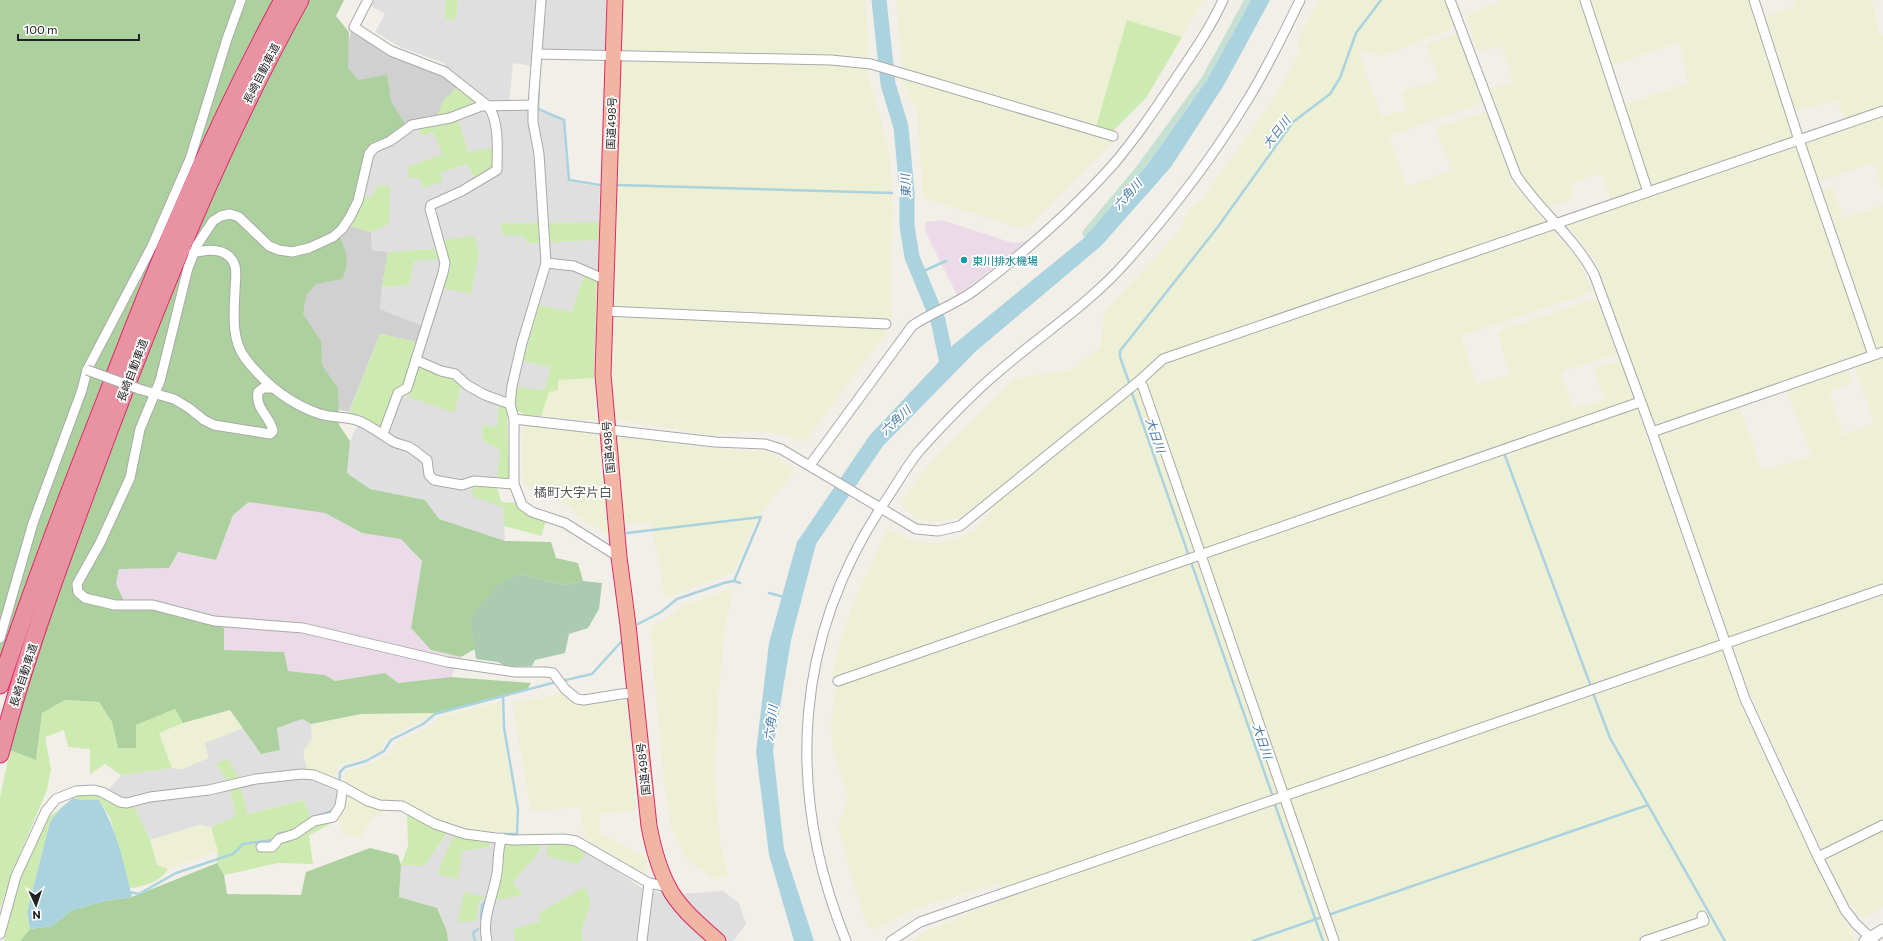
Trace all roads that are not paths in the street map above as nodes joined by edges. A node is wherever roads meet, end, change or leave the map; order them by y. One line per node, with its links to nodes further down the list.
1 (241, 0): 29 (street)
2 (283, 0): 48 (highway, 長崎自動車道)
3 (300, 0): 50 (highway, 長崎自動車道)
4 (368, 0): 15 (street)
5 (541, 0): 12 (street)
6 (615, 0): 13 (highway, 国道498号)
7 (1223, 0): 39 (street)
8 (1300, 0): 41 (street)
9 (1450, 0): 20 (street)
10 (1585, 0): 19 (street)
11 (1754, 0): 18 (street)
12 (537, 54): 13 (street); 14 (street)
13 (614, 56): 17 (street); 23 (highway, 国道498号)
14 (533, 105): 15 (street); 22 (street)
15 (488, 106): 21 (street); 28 (street)
16 (1883, 111): 18 (street)
17 (1113, 136)
18 (1799, 140): 19 (street); 27 (street)
19 (1648, 192): 20 (street)
20 (1556, 225): 30 (street); 33 (street)
21 (193, 253): 31 (street); 32 (street)
22 (546, 263): 23 (street); 34 (street)
23 (606, 278): 24 (highway, 国道498号)
24 (605, 311): 25 (street); 36 (highway, 国道498号)
25 (886, 324)
26 (1883, 352): 27 (street)
27 (1873, 355): 37 (street)
28 (416, 360): 34 (street); 38 (street)
29 (87, 370): 32 (street, bridge); 45 (street)
30 (1139, 381): 41 (street); 42 (street)
31 (273, 388): 32 (street); 38 (street)
32 (154, 394): 49 (street)
33 (1640, 402): 37 (street); 42 (street)
34 (510, 404): 35 (street)
35 (514, 419): 36 (street); 40 (street)
36 (607, 429): 39 (street); 43 (highway, 国道498号)
37 (1652, 432): 46 (street)
38 (383, 434): 40 (street)
39 (812, 467): 41 (street)
40 (514, 484): 43 (street)
41 (878, 507): 66 (street)
42 (1200, 556): 47 (street); 52 (street)
43 (619, 557): 49 (highway, 国道498号)
44 (1883, 589): 46 (street)
45 (0, 638)
46 (1725, 643): 52 (street); 56 (street)
47 (838, 681)
48 (0, 685)
49 (635, 693): 58 (highway, 国道498号)
50 (0, 754)
51 (339, 786): 54 (street); 55 (street); 61 (street)
52 (1283, 796): 67 (street); 68 (street)
53 (1883, 825): 56 (street)
54 (502, 838): 57 (street); 63 (street)
55 (261, 847)
56 (1818, 857): 62 (street)
57 (649, 883): 58 (street); 64 (street)
58 (668, 887): 65 (highway, 国道498号)
59 (1702, 916): 69 (street)
60 (1883, 930): 62 (street)
61 (0, 934)
62 (1870, 940)
63 (487, 941)
64 (642, 941)
65 (718, 941)
66 (846, 941)
67 (891, 941)
68 (1334, 941)
69 (1646, 941)

